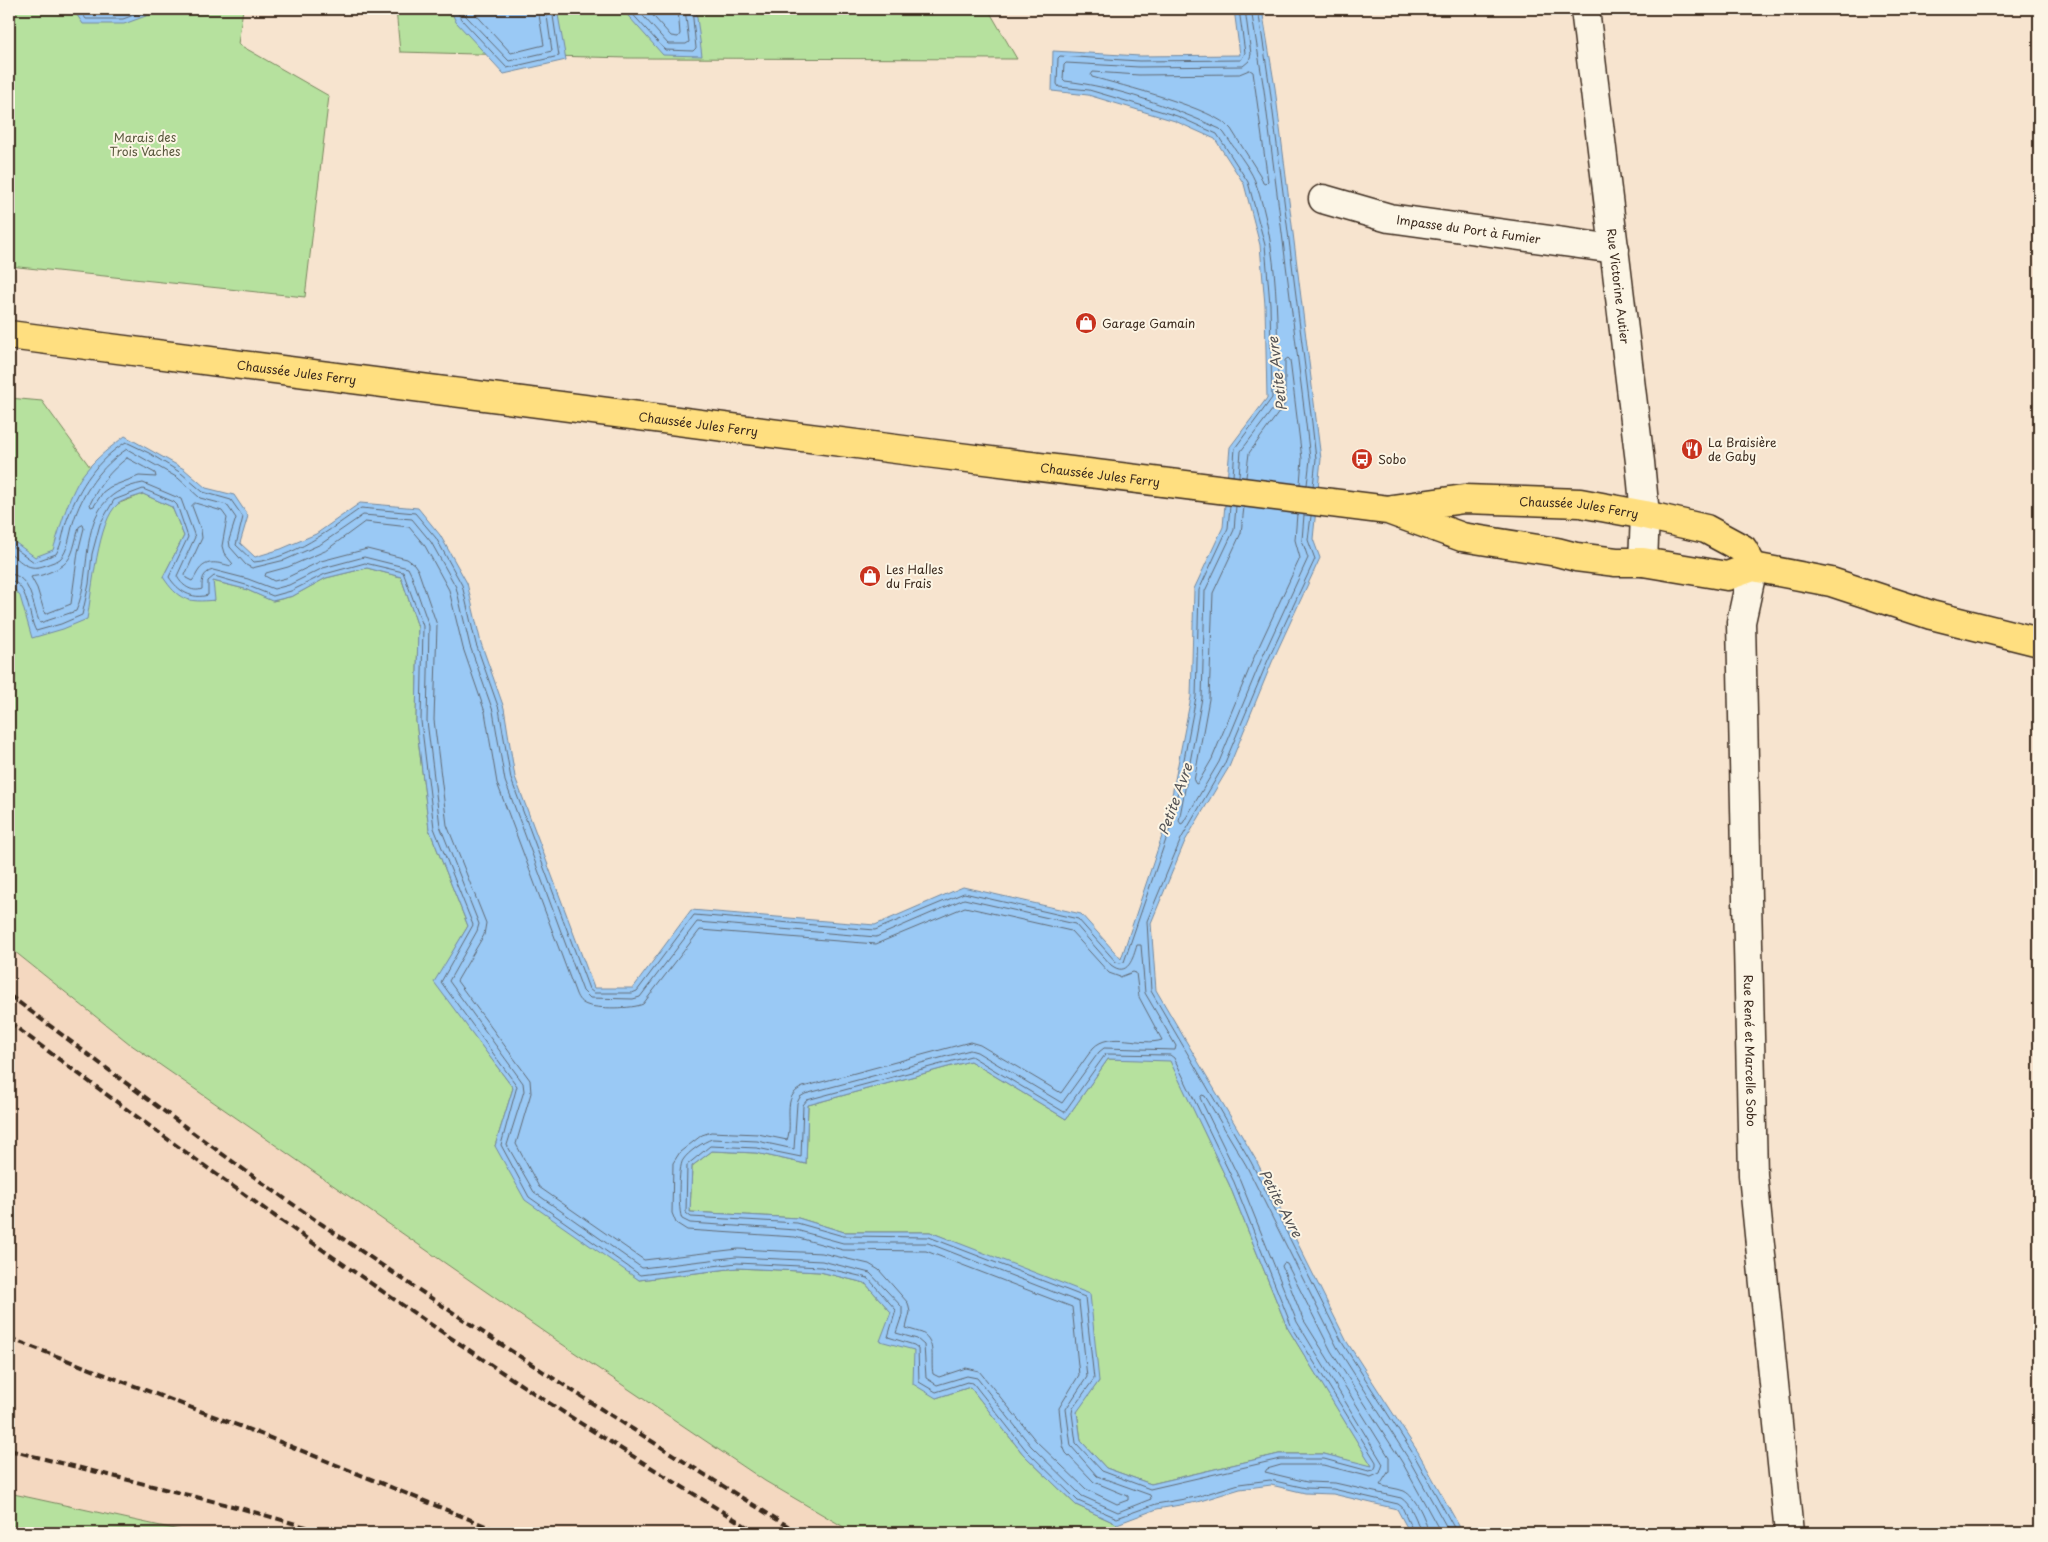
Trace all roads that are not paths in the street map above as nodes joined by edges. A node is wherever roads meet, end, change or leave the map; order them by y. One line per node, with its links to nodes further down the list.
1 (1585, 9): 3 (street, Rue Victorine Autier)
2 (1324, 199): 3 (street, Impasse du Port à Fumier)
3 (1615, 249): 6 (street, Rue Victorine Autier)
4 (9, 335): 5 (main road, Chaussée Jules Ferry)
5 (1388, 510): 6 (main road, Chaussée Jules Ferry); 7 (main road, Chaussée Jules Ferry)
6 (1645, 514): 7 (street, Rue Victorine Autier); 8 (main road, Chaussée Jules Ferry)
7 (1643, 562): 8 (main road, Chaussée Jules Ferry)
8 (1753, 567): 9 (main road); 10 (street, Rue René et Marcelle Sobo)
9 (2039, 642)
10 (1789, 1533)

